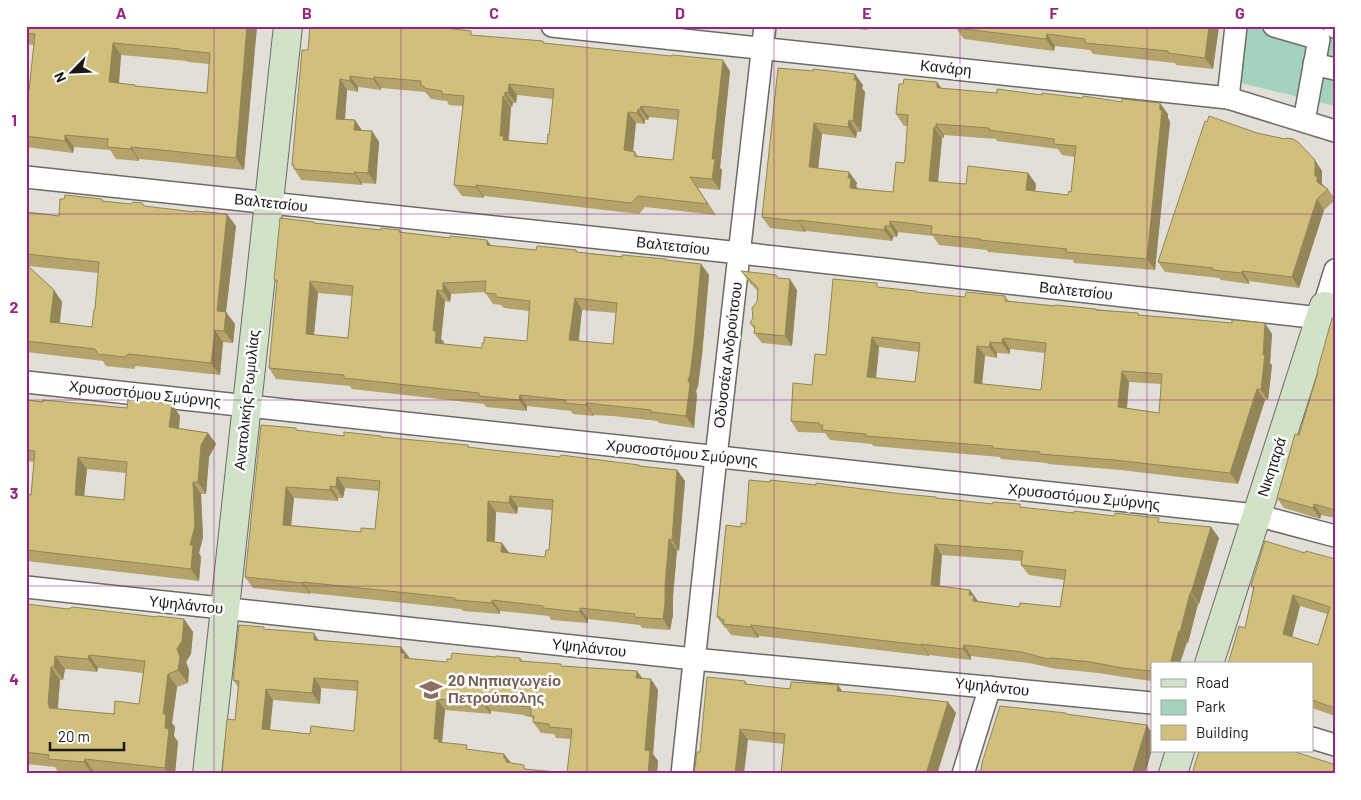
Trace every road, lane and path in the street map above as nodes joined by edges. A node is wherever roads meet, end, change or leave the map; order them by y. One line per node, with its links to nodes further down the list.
1 (288, 26): 14 (street, Ανατολικής Ρωμυλίας)
2 (552, 26): 7 (street, Κανάρη)
3 (765, 26): 7 (street, Οδυσσέα Ανδρούτσου)
4 (1236, 26): 10 (street)
5 (1274, 26): 6 (street)
6 (1299, 30): 8 (street)
7 (763, 48): 10 (street, Κανάρη); 15 (street, Οδυσσέα Ανδρούτσου)
8 (1314, 64): 9 (street); 11 (street)
9 (1335, 69)
10 (1228, 98): 11 (street, Κανάρη)
11 (1304, 121): 12 (street, Κανάρη)
12 (1335, 131)
13 (26, 177): 14 (street, Βαλτετσίου)
14 (269, 203): 15 (street, Βαλτετσίου); 19 (street, Ανατολικής Ρωμυλίας)
15 (740, 253): 17 (street, Βαλτετσίου); 20 (street, Οδυσσέα Ανδρούτσου)
16 (1335, 270): 17 (street, Νικηταρά)
17 (1326, 311): 21 (street, Νικηταρά)
18 (26, 382): 19 (street, Χρυσοστόμου Σμύρνης)
19 (247, 405): 20 (street, Χρυσοστόμου Σμύρνης); 24 (street, Ανατολικής Ρωμυλίας)
20 (716, 457): 21 (street, Χρυσοστόμου Σμύρνης); 25 (street, Οδυσσέα Ανδρούτσου)
21 (1256, 515): 22 (street, Χρυσοστόμου Σμύρνης); 26 (street, Νικηταρά)
22 (1335, 536)
23 (26, 587): 24 (street, Υψηλάντου)
24 (225, 609): 25 (street, Υψηλάντου); 32 (street, Ανατολικής Ρωμυλίας)
25 (694, 659): 27 (street, Υψηλάντου); 33 (street, Οδυσσέα Ανδρούτσου)
26 (1210, 662)
27 (990, 687): 28 (street, Υψηλάντου); 34 (street)
28 (1151, 703)
29 (1314, 739): 30 (street)
30 (1335, 745)
31 (1180, 752): 35 (street)
32 (207, 774)
33 (682, 774)
34 (963, 774)
35 (1173, 774)

